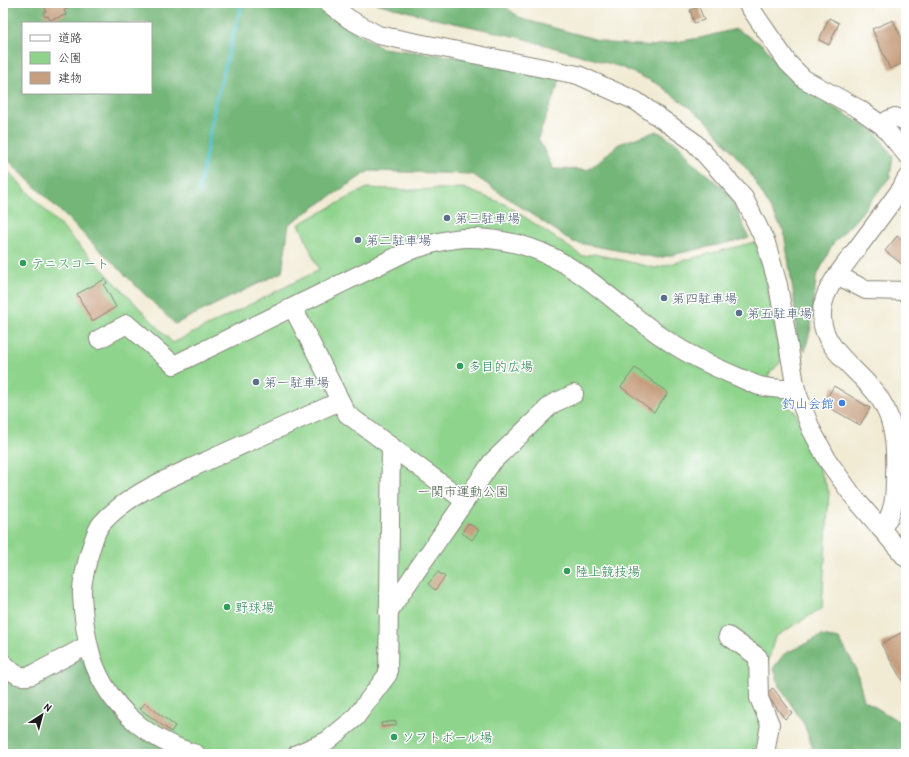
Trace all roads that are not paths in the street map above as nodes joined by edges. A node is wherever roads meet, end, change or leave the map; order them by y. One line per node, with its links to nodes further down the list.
1 (328, 3): 11 (street)
2 (747, 3): 4 (street)
3 (906, 121): 4 (street)
4 (883, 126): 5 (street)
5 (906, 154)
6 (906, 179): 7 (street)
7 (837, 276): 8 (street); 16 (street)
8 (906, 291)
9 (293, 308): 10 (street); 11 (street); 13 (street)
10 (99, 339)
11 (796, 390): 16 (street)
12 (574, 394): 15 (street)
13 (340, 401): 14 (street); 20 (street)
14 (391, 446): 15 (street); 18 (street)
15 (465, 501): 18 (street)
16 (881, 529): 17 (street)
17 (906, 558)
18 (388, 612): 23 (street)
19 (728, 636): 24 (street)
20 (88, 645): 21 (street); 22 (street)
21 (3, 663)
22 (196, 754)
23 (297, 754)
24 (764, 754)

